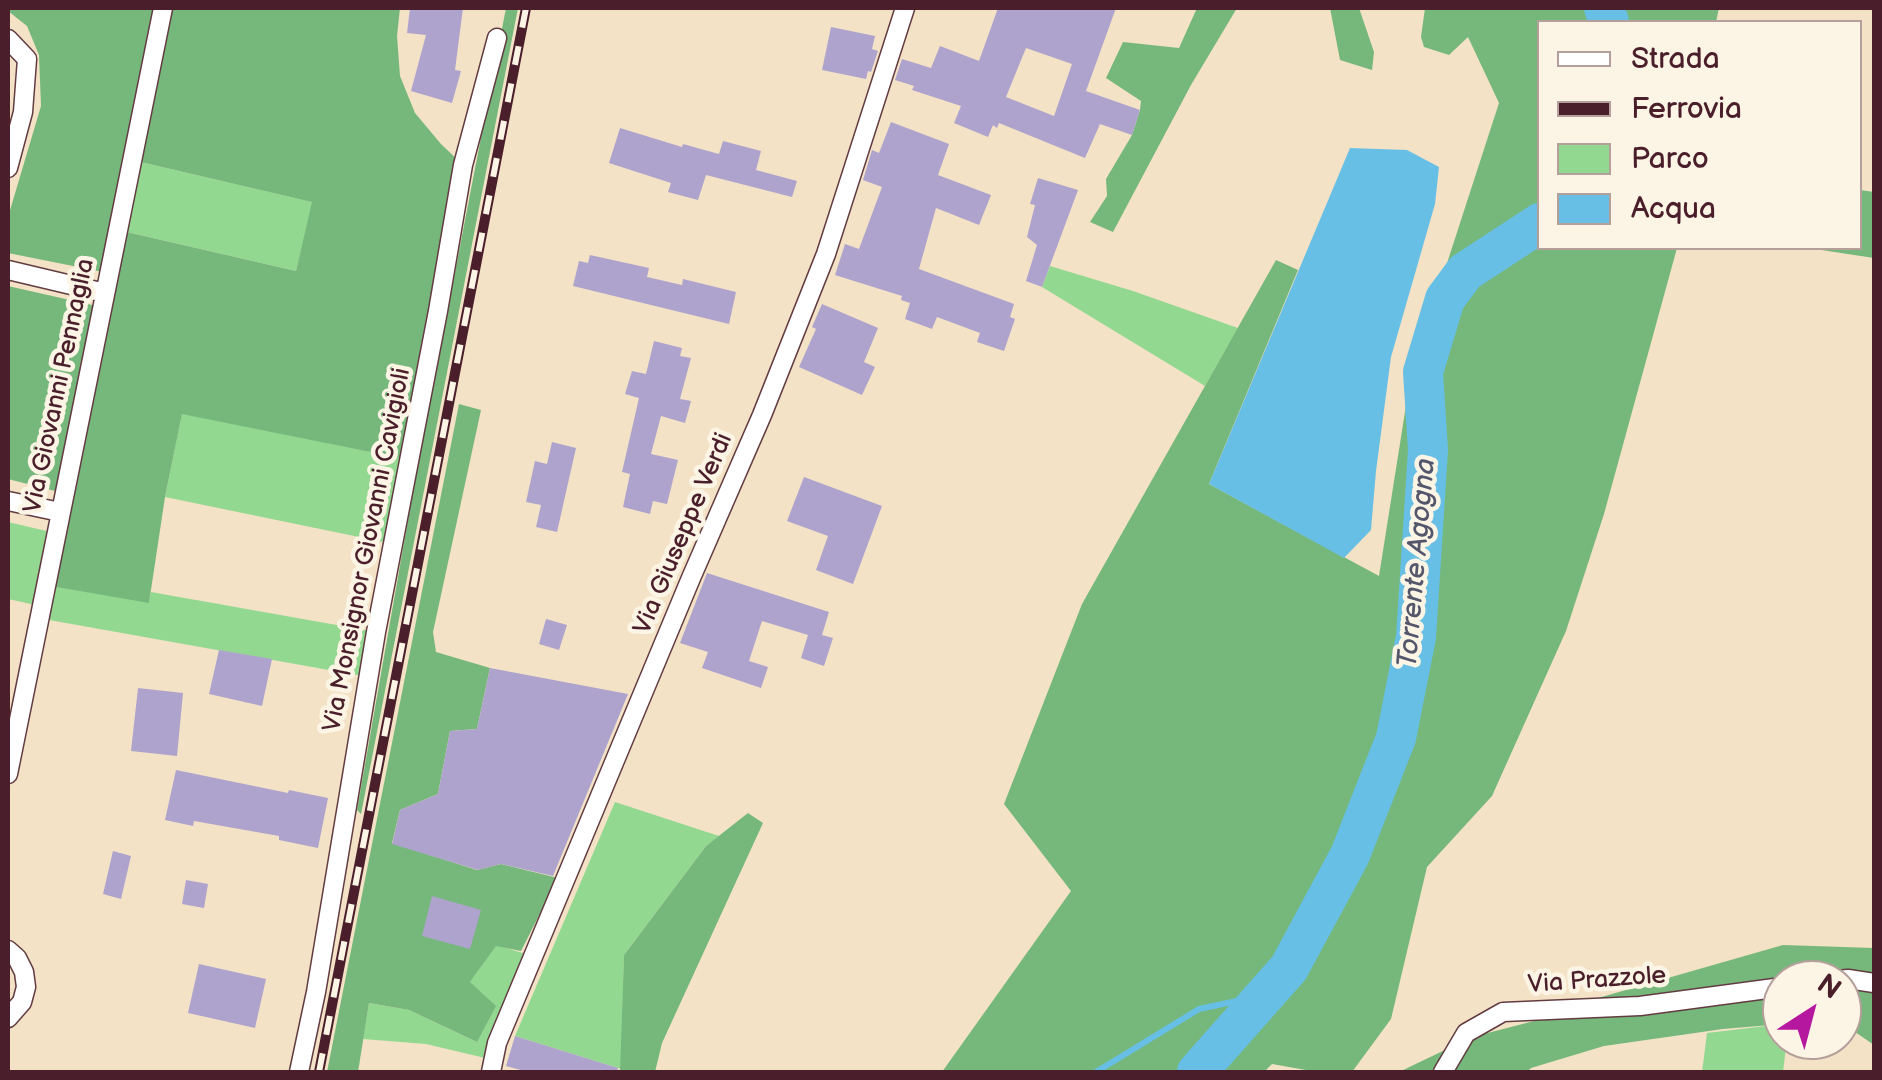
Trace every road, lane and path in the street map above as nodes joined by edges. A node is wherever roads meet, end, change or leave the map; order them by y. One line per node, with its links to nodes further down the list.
1 (163, 8): 7 (street, Via Giovanni Pennaglia)
2 (906, 8): 15 (street, Via Giuseppe Verdi)
3 (497, 38): 14 (street, Via Monsignor Giovanni Cavigioli)
4 (8, 39): 5 (street)
5 (8, 168)
6 (8, 270): 7 (street)
7 (105, 292): 9 (street, Via Giovanni Pennaglia)
8 (8, 501): 9 (street)
9 (60, 512): 10 (street, Via Giovanni Pennaglia)
10 (8, 774)
11 (8, 950): 13 (street)
12 (1762, 990): 16 (street, Via Prazzole)
13 (8, 1018)
14 (299, 1072)
15 (491, 1072)
16 (1443, 1072)

